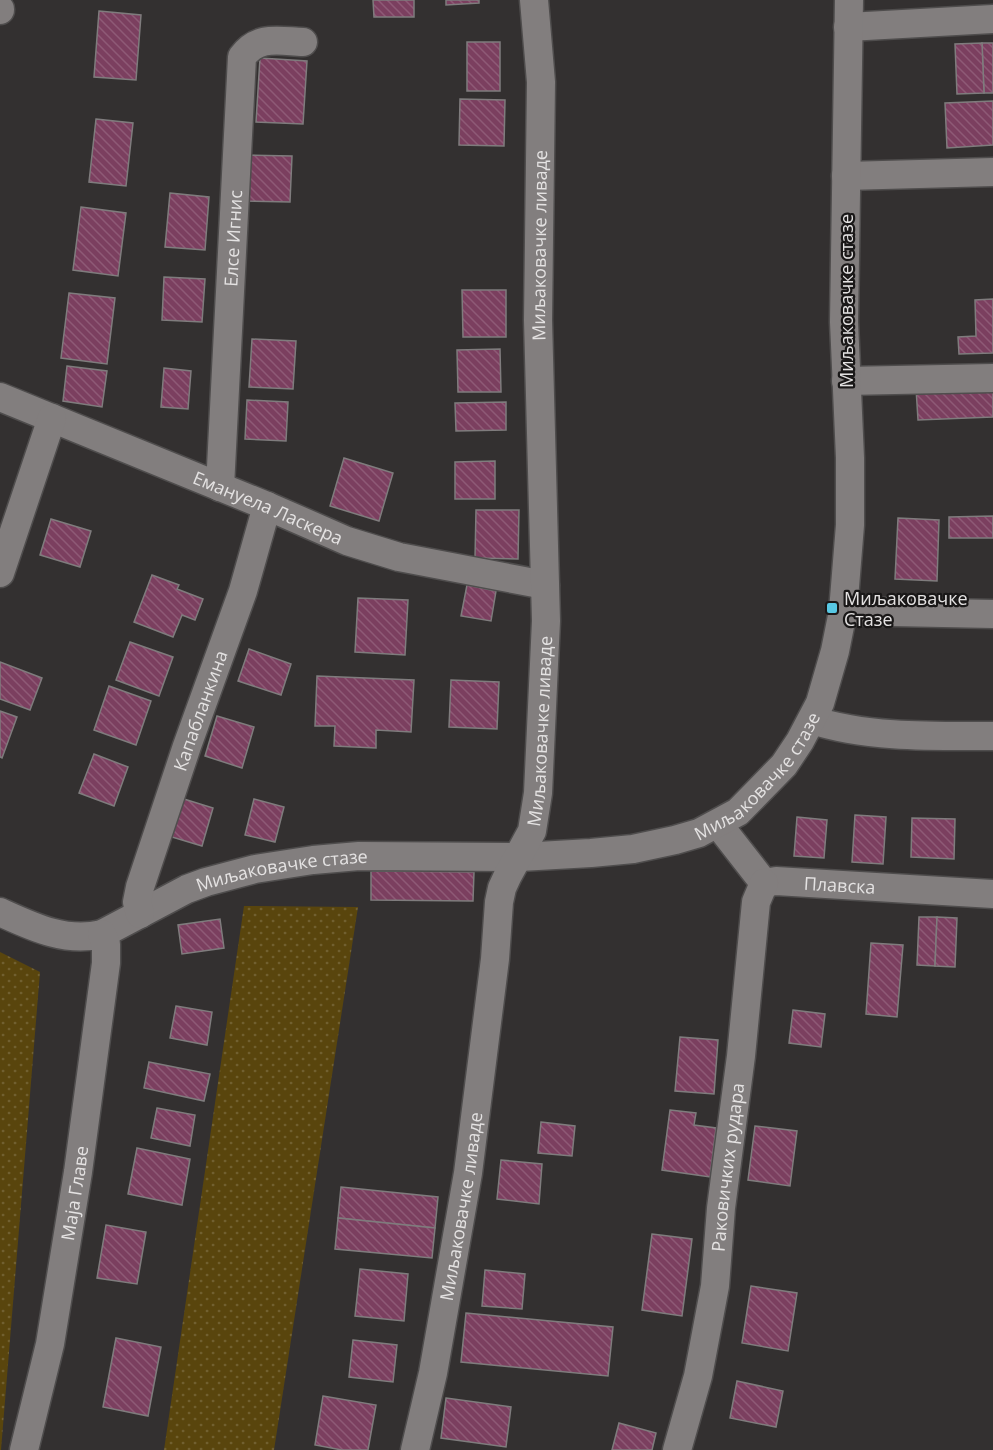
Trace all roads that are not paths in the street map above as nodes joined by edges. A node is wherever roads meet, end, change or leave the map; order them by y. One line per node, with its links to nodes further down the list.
1 (534, 0): 14 (street, Миљаковачке ливаде)
2 (849, 13): 3 (street); 6 (street, Миљаковачке стазе)
3 (993, 19)
4 (303, 42): 11 (street, Елсе Игнис)
5 (993, 172): 6 (street)
6 (846, 176): 8 (street, Миљаковачке стазе)
7 (993, 378): 8 (street)
8 (846, 381): 15 (street, Миљаковачке стазе)
9 (0, 397): 10 (street, Емануела Ласкера)
10 (52, 418): 11 (street, Емануела Ласкера); 13 (street)
11 (220, 487): 12 (street, Емануела Ласкера)
12 (267, 506): 14 (street, Емануела Ласкера); 24 (street, Капабланкина)
13 (0, 573)
14 (545, 585): 20 (street, Миљаковачке ливаде)
15 (843, 611): 16 (street); 17 (street, Миљаковачке стазе)
16 (993, 614)
17 (812, 720): 18 (street); 19 (street, Миљаковачке стазе)
18 (993, 736)
19 (718, 824): 20 (street, Миљаковачке стазе); 21 (street)
20 (520, 857): 24 (street, Миљаковачке стазе); 27 (street, Миљаковачке ливаде)
21 (764, 883): 22 (street, Плавска); 28 (street, Раковичких рудара)
22 (993, 894)
23 (0, 912): 25 (street, Миљаковачке стазе)
24 (140, 914): 25 (street, Миљаковачке стазе)
25 (102, 934): 26 (street, Маја Главе)
26 (24, 1450)
27 (415, 1450)
28 (677, 1450)

